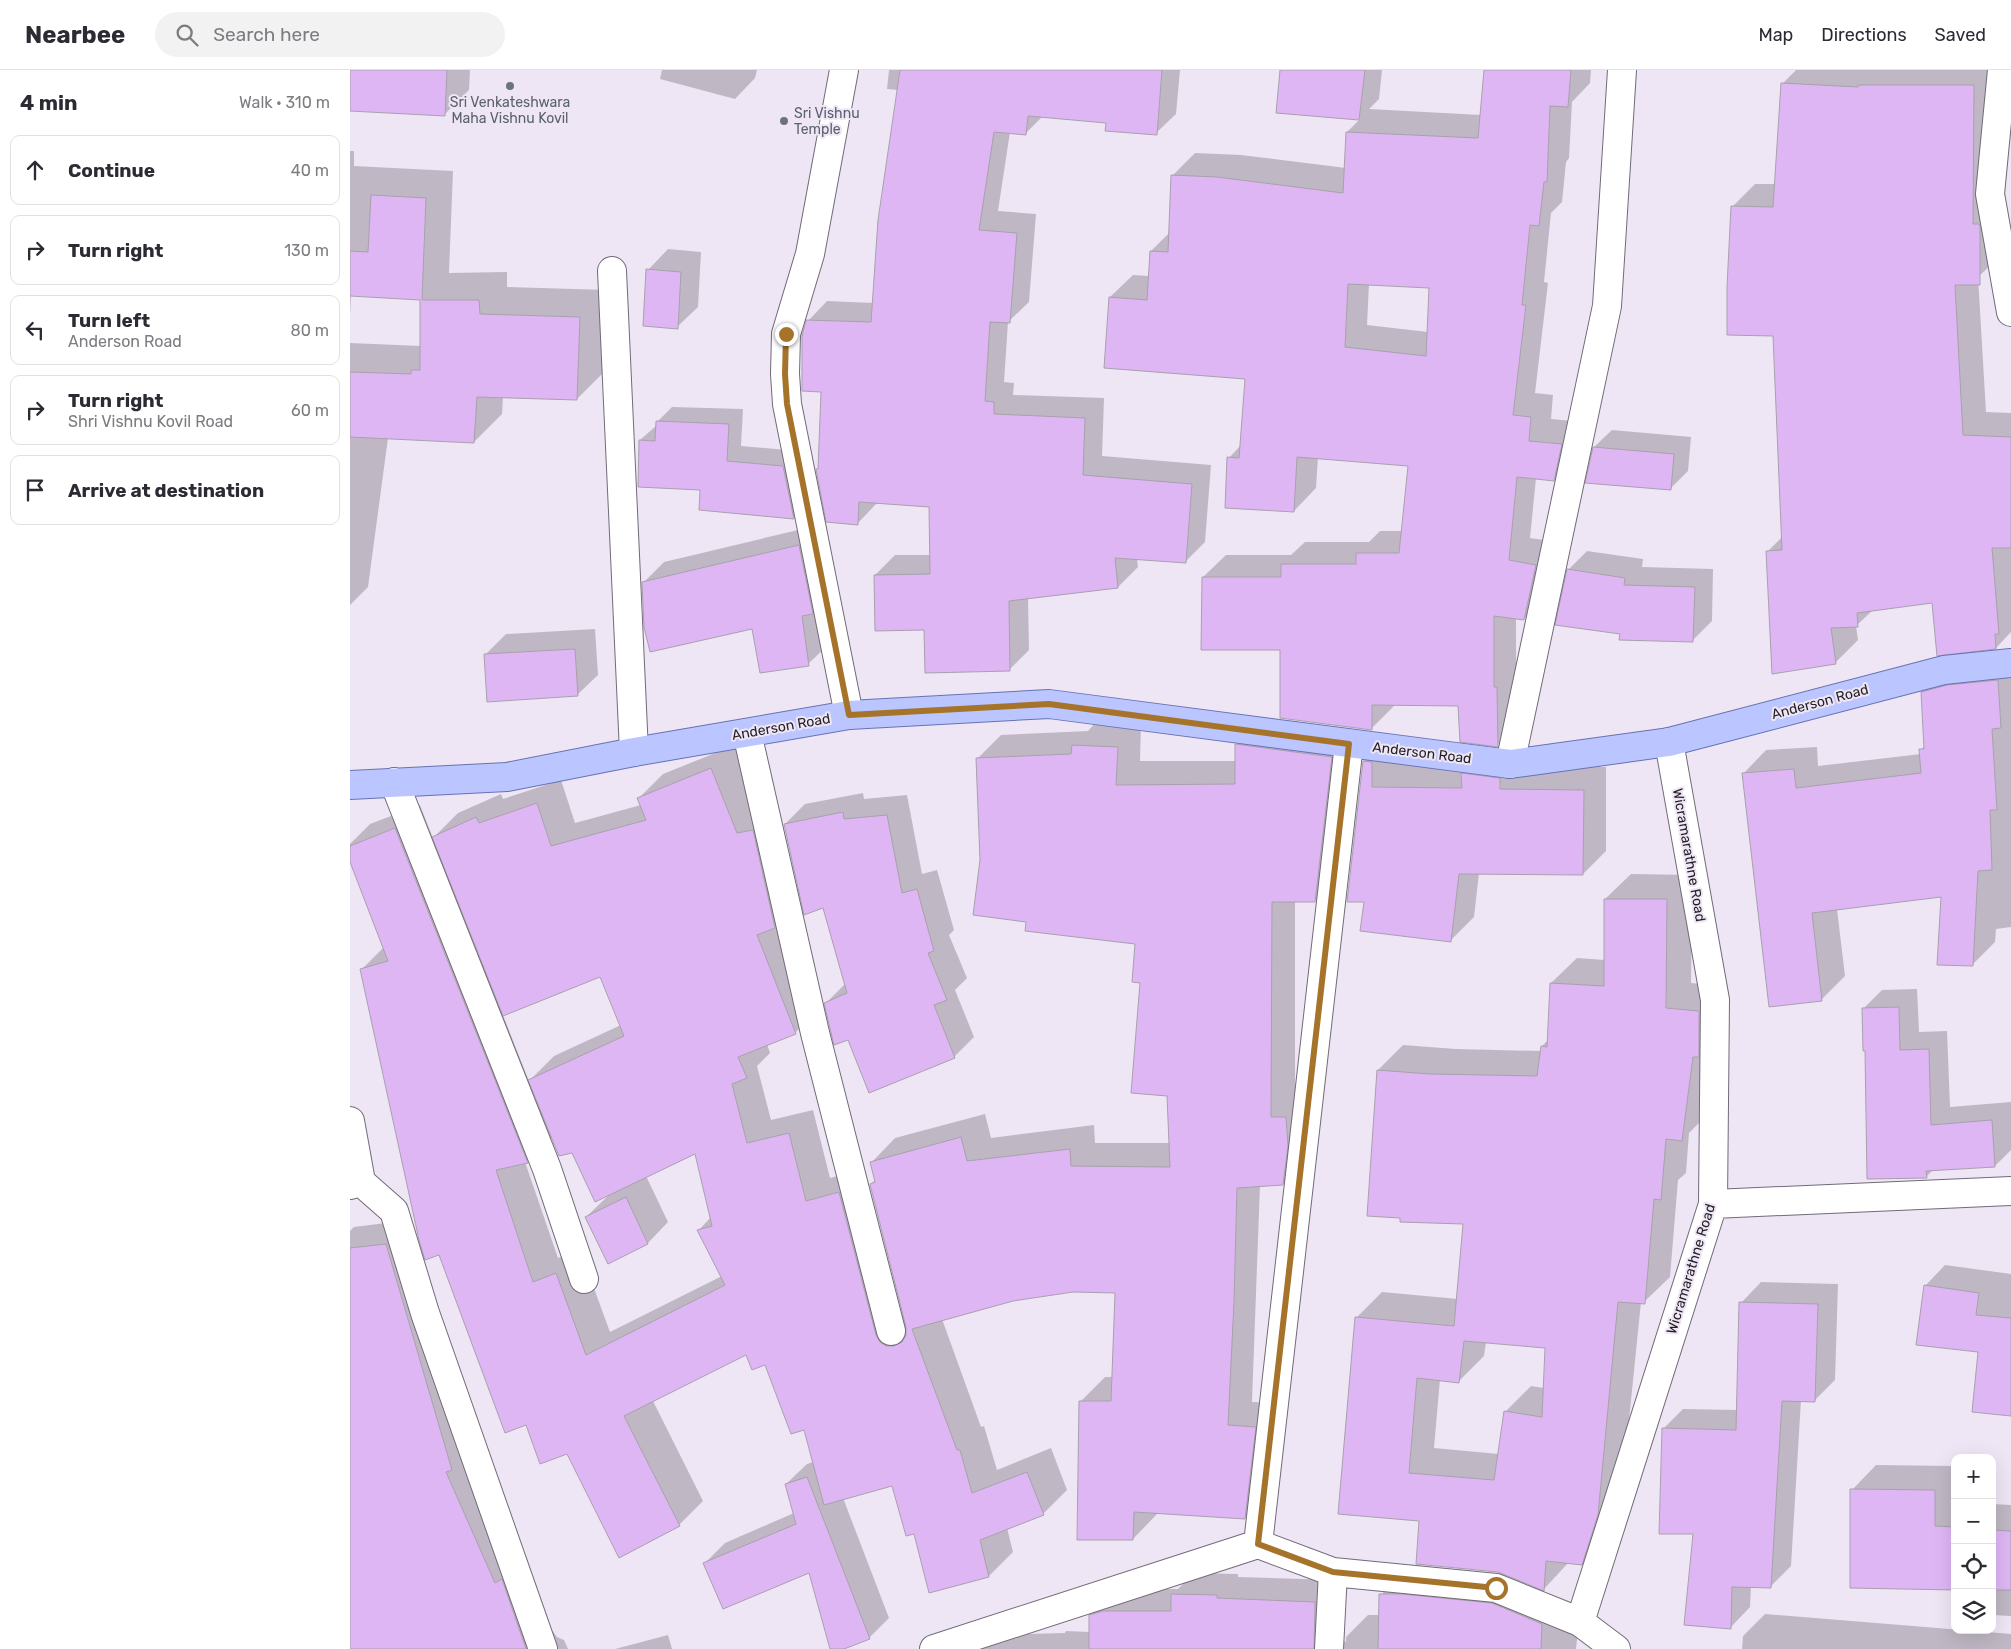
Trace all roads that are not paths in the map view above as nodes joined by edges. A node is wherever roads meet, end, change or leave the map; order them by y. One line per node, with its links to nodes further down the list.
1 (844, 70): 7 (street)
2 (1622, 70): 12 (street)
3 (2002, 70): 5 (street)
4 (612, 271): 11 (street)
5 (2011, 312)
6 (2011, 663): 9 (main road, Anderson Road)
7 (849, 715): 8 (main road, Anderson Road); 10 (main road, Anderson Road)
8 (747, 733): 11 (main road, Anderson Road); 20 (street)
9 (1669, 742): 12 (main road, Anderson Road); 18 (street, Wicramarathne Road)
10 (1349, 744): 12 (main road, Anderson Road); 21 (street)
11 (634, 752): 13 (main road, Anderson Road)
12 (1510, 764)
13 (394, 782): 14 (main road, Anderson Road); 19 (street)
14 (350, 785)
15 (350, 1121): 16 (street)
16 (355, 1184): 24 (street)
17 (2011, 1191): 18 (street)
18 (1713, 1204): 23 (street, Wicramarathne Road)
19 (584, 1279)
20 (891, 1332)
21 (1258, 1544): 22 (street); 25 (street)
22 (1333, 1572): 23 (street); 26 (street)
23 (1580, 1622): 27 (street)
24 (543, 1649)
25 (934, 1649)
26 (1329, 1649)
27 (1616, 1649)

